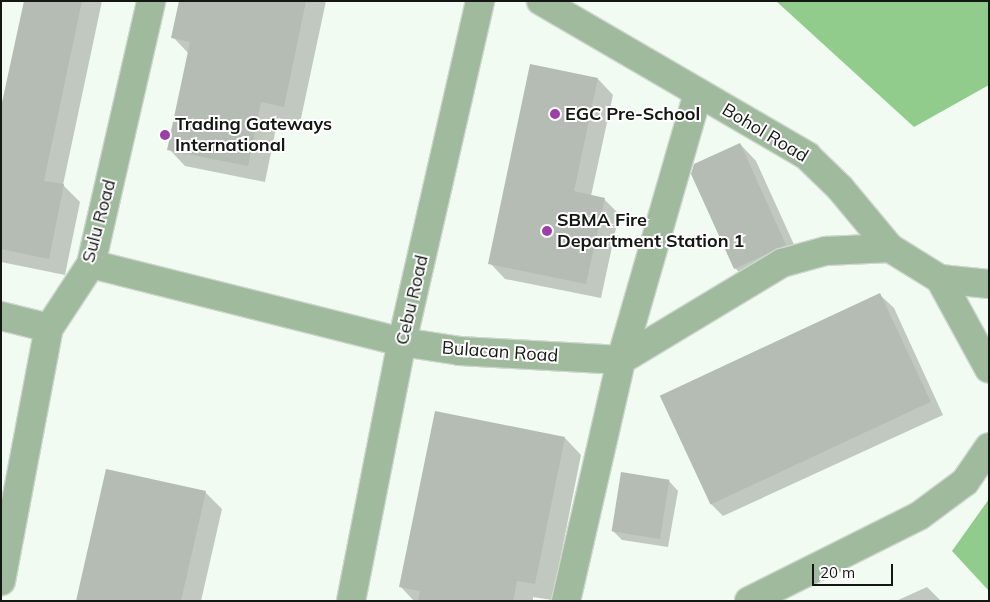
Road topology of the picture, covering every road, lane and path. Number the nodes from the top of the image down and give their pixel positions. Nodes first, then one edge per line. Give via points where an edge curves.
1 (151, 1) edge
2 (480, 1) edge
3 (541, 1) edge
4 (698, 93) junction
5 (890, 248) junction
6 (91, 264) junction
7 (940, 279) junction
8 (989, 284) edge
9 (1, 316) edge
10 (49, 328) junction
11 (402, 342) junction
12 (621, 360) junction
13 (989, 369) edge
14 (989, 446) edge
15 (1, 581) edge
16 (763, 598) edge
17 (351, 601) edge
18 (566, 601) edge

1 - 6 street, Sulu Road
2 - 11 street, Cebu Road
3 - 4 street, Bohol Road
4 - 5 street, Bohol Road via 807,156 840,188
4 - 12 street
5 - 7 street, Bohol Road
5 - 12 street via 826,251 782,264
6 - 10 street, Sulu Road
6 - 11 street, Bulacan Road
7 - 8 street, Bohol Road
7 - 13 street, Bohol Road
9 - 10 street
10 - 15 street, Sulu Road
11 - 12 street, Bulacan Road via 460,351
11 - 17 street, Cebu Road
12 - 18 street
14 - 16 street via 965,482 919,516

